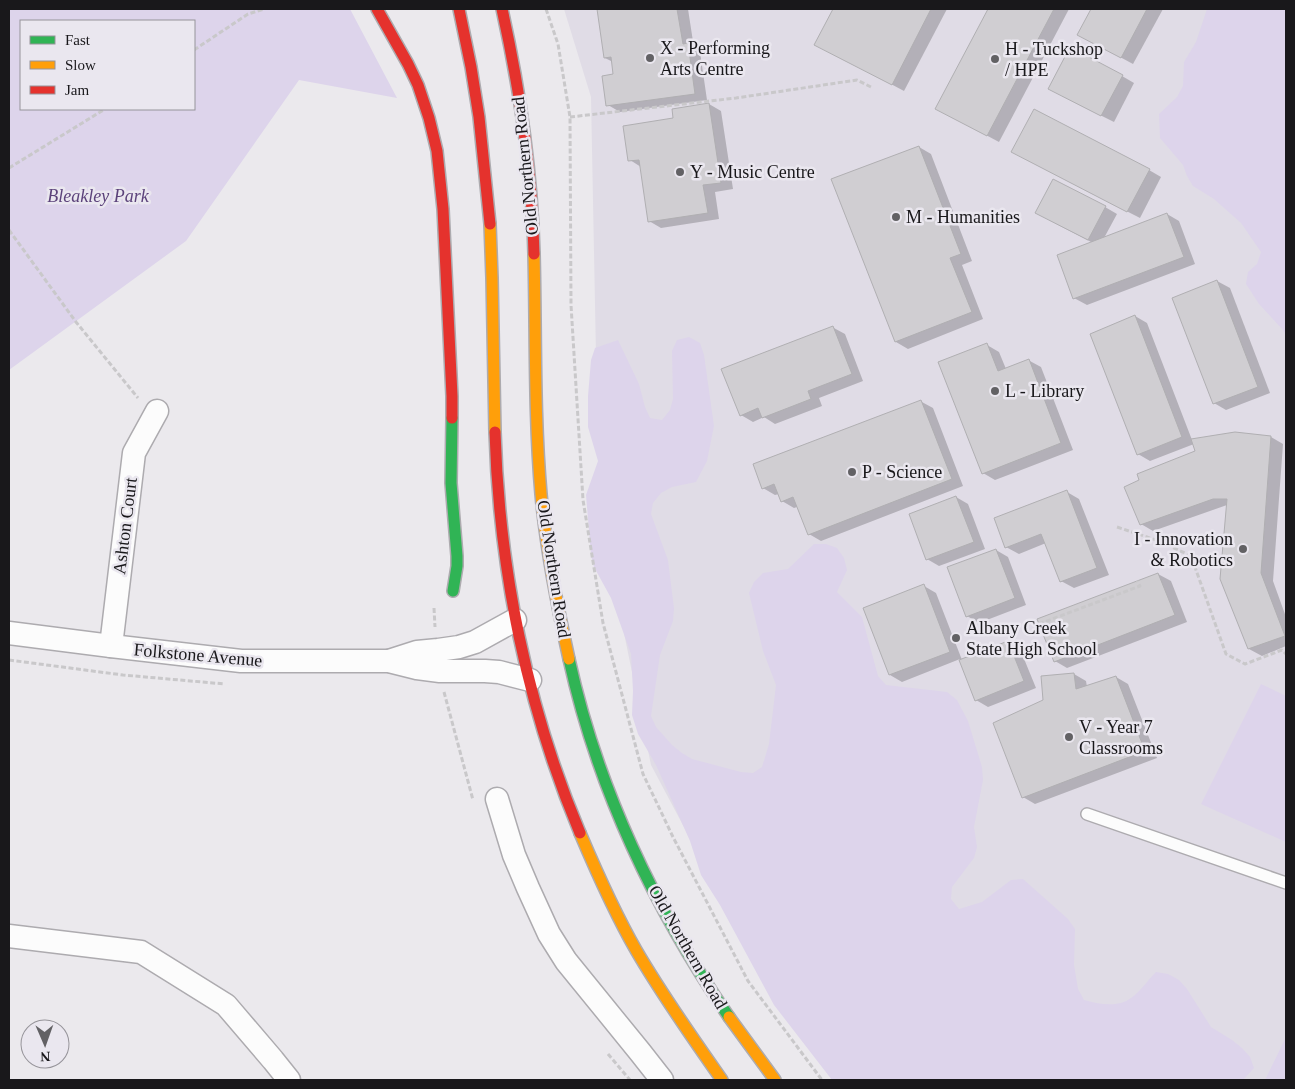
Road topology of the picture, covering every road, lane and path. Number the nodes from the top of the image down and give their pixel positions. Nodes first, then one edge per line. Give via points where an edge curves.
1 (264, 9) edge
2 (377, 9) edge
3 (459, 9) edge
4 (502, 9) edge
5 (546, 9) edge
6 (195, 49) edge
7 (871, 87) dead end
8 (103, 110) edge
9 (570, 117) junction
10 (9, 168) edge
11 (9, 230) edge
12 (157, 411) joint
13 (1117, 527) dead end
14 (1137, 581) dead end
15 (454, 591) dead end
16 (515, 620) junction
17 (1039, 624) dead end
18 (9, 633) edge
19 (111, 646) junction
20 (1286, 654) edge
21 (389, 661) junction
22 (530, 680) junction
23 (497, 799) dead end
24 (1087, 814) dead end
25 (1286, 884) edge
26 (9, 936) edge
27 (289, 1080) edge
28 (662, 1080) edge
29 (722, 1080) edge
30 (775, 1080) edge
31 (822, 1080) edge

1 - 6 path via 248,14
2 - 15 main road via 418,85 437,151 452,396 452,483 457,556
3 - 16 main road via 473,77 485,174 491,245 496,477
4 - 30 main road, Old Northern Road via 525,135 532,205 541,494 549,558 580,709 629,841 661,905 727,1015
5 - 9 path via 558,44
7 - 9 path via 857,80
8 - 10 path
9 - 31 path via 571,305 583,500 603,623 644,774 673,837 748,981
11 - 12 path via 76,322 138,398
12 - 19 street, Ashton Court via 134,453
13 - 20 path via 1191,556 1226,654 1245,664 1282,650
14 - 17 path via 1140,586
16 - 21 street, Folkstone Avenue via 475,642 417,652
16 - 22 main road
18 - 19 street, Folkstone Avenue
19 - 21 street, Folkstone Avenue via 241,661
21 - 22 street, Folkstone Avenue via 417,668 492,672
22 - 29 main road via 568,804 611,904 658,988
23 - 28 street via 514,855 550,934 566,961
24 - 25 lane
26 - 27 street via 141,952 226,1005

